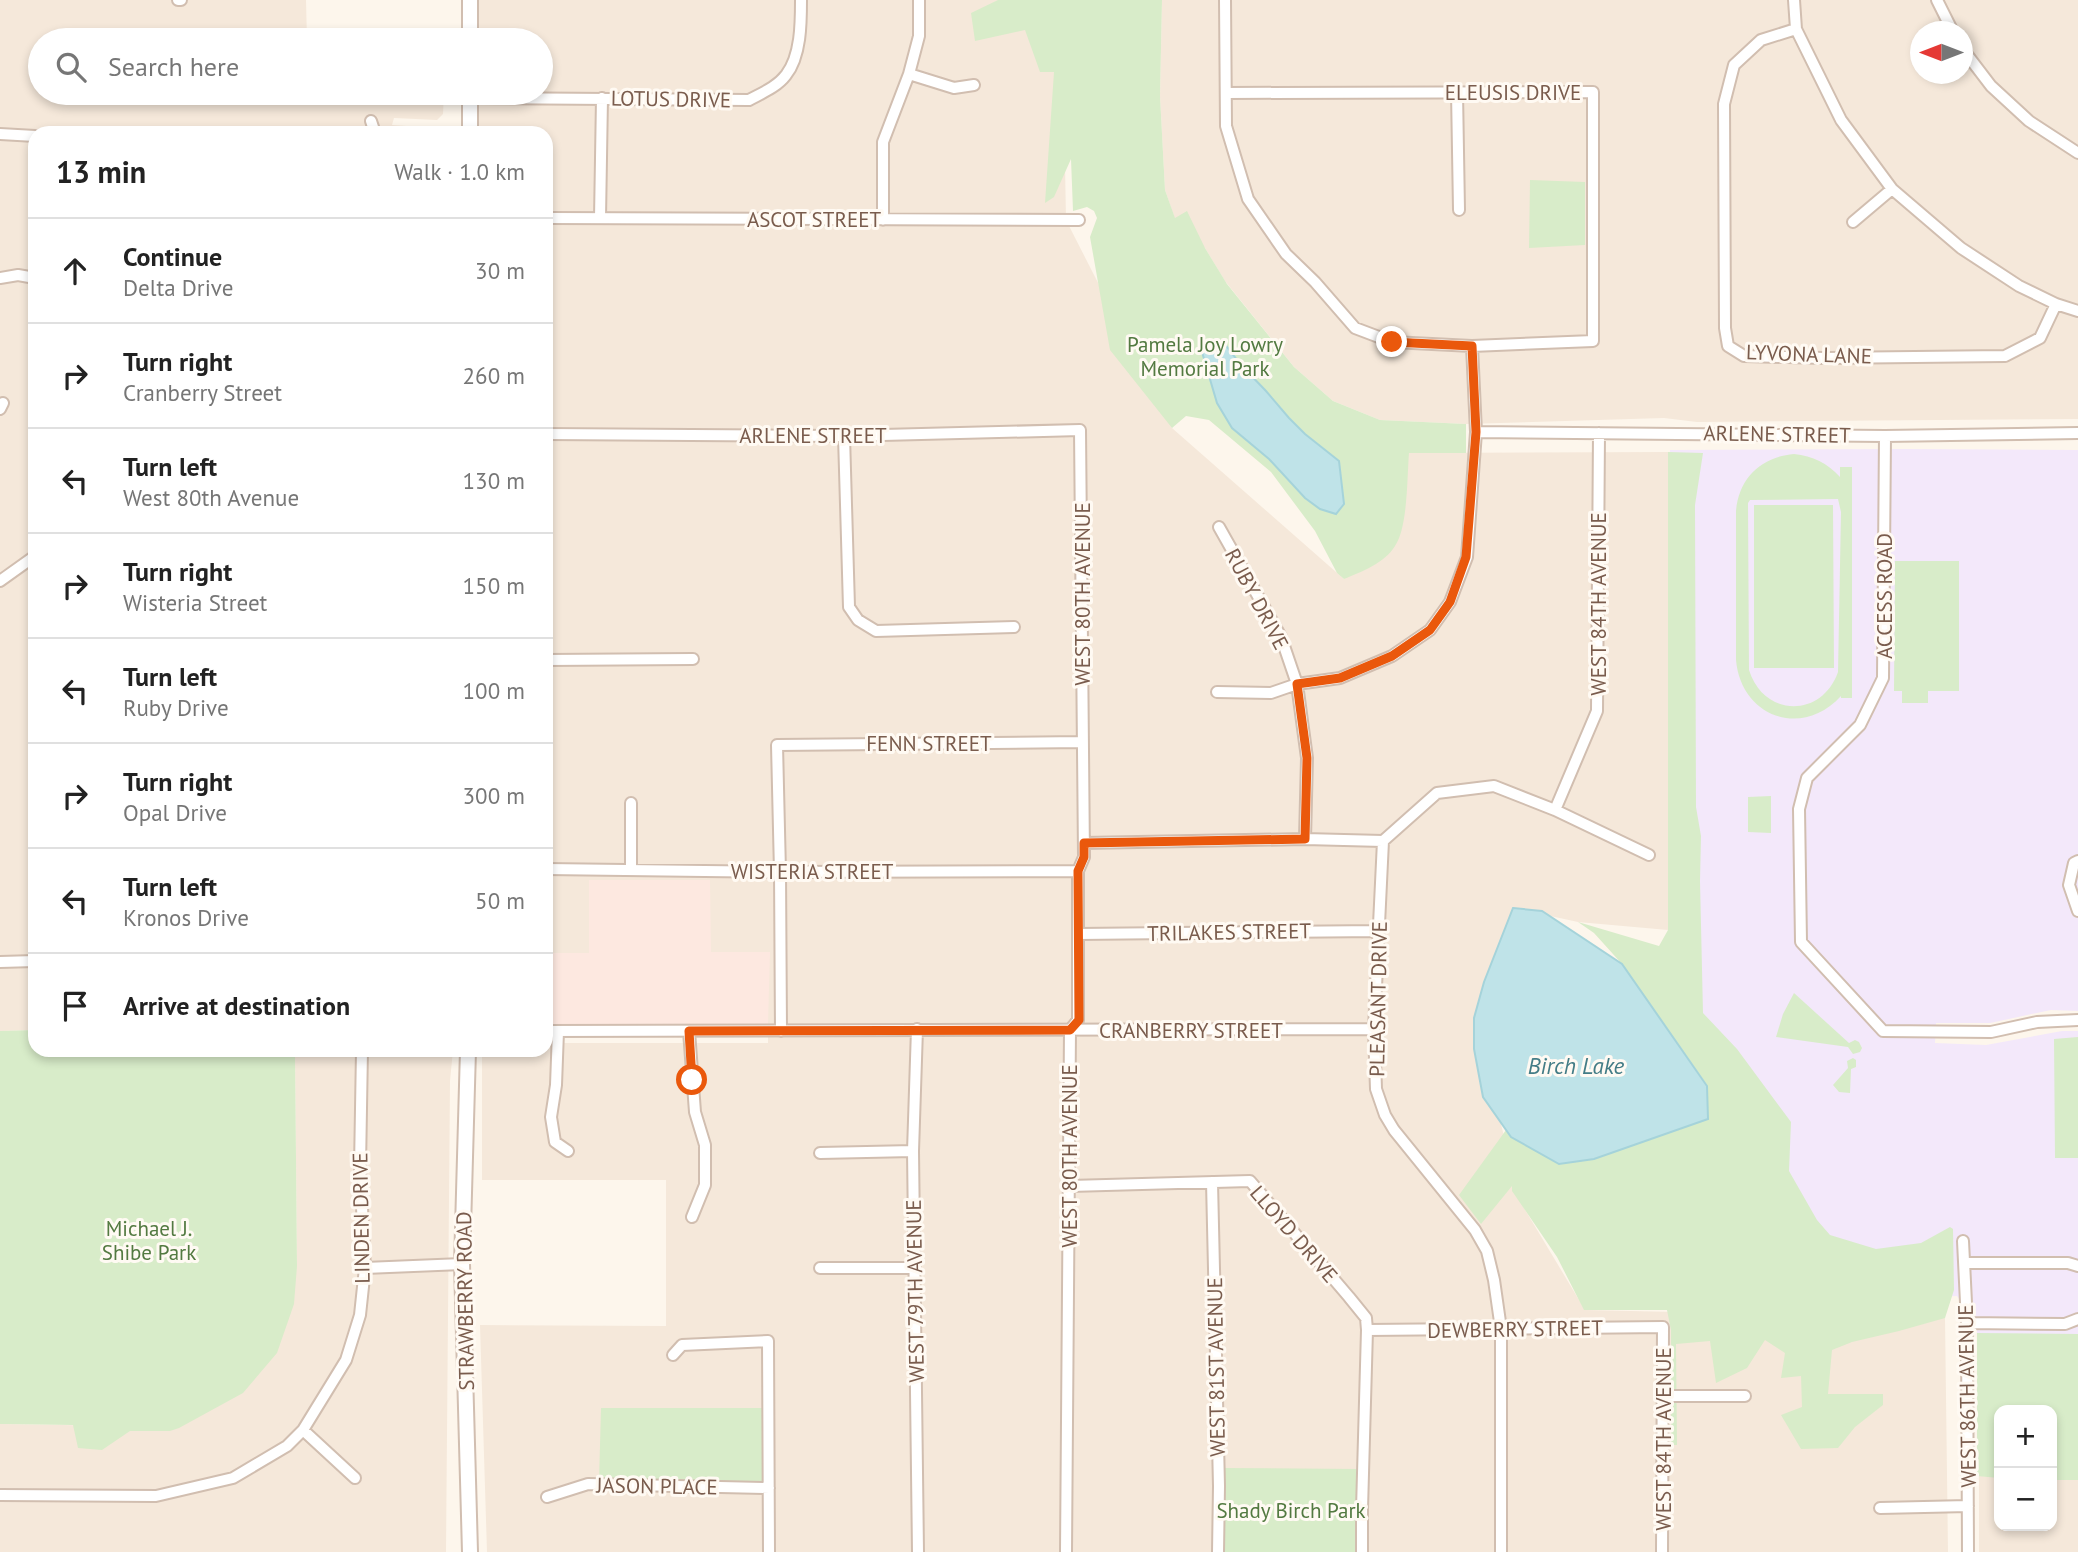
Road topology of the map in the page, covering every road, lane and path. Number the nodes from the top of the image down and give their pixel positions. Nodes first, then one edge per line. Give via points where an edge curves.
1 (470, 0) edge
2 (802, 0) edge
3 (919, 0) edge
4 (1225, 0) edge
5 (1794, 0) edge
6 (1937, 0) edge
7 (1948, 21) edge
8 (470, 28) edge
9 (1796, 29) junction
10 (1973, 62) edge
11 (909, 74) junction
12 (974, 85) dead end
13 (1457, 92) junction
14 (1226, 93) junction
15 (553, 97) edge
16 (602, 98) junction
17 (470, 105) edge
18 (371, 121) dead end
19 (373, 126) edge
20 (470, 126) edge
21 (0, 134) edge
22 (28, 136) edge
23 (2078, 153) edge
24 (1892, 190) junction
25 (1459, 210) dead end
26 (553, 218) edge
27 (600, 218) junction
28 (883, 220) junction
29 (1079, 220) dead end
30 (1853, 222) dead end
31 (28, 277) edge
32 (0, 278) edge
33 (2056, 304) junction
34 (2078, 311) edge
35 (1472, 346) junction
36 (1080, 430) joint
37 (1476, 432) junction
38 (1599, 433) junction
39 (2078, 433) edge
40 (553, 434) edge
41 (845, 436) junction
42 (1885, 436) junction
43 (1220, 527) dead end
44 (28, 560) edge
45 (2, 575) edge
46 (1014, 627) dead end
47 (693, 659) dead end
48 (553, 660) edge
49 (1297, 684) junction
50 (1217, 692) dead end
51 (1082, 742) junction
52 (631, 803) dead end
53 (1555, 810) junction
54 (1305, 839) junction
55 (1383, 841) junction
56 (1084, 843) junction
57 (1649, 855) dead end
58 (2078, 861) edge
59 (553, 869) edge
60 (631, 870) junction
61 (1078, 871) junction
62 (780, 872) junction
63 (2078, 911) edge
64 (1379, 931) junction
65 (1078, 934) junction
66 (28, 961) edge
67 (0, 962) edge
68 (2078, 1020) edge
69 (917, 1029) junction
70 (1374, 1029) junction
71 (1070, 1030) junction
72 (553, 1031) edge
73 (558, 1031) junction
74 (689, 1031) junction
75 (781, 1031) junction
76 (362, 1057) edge
77 (468, 1057) edge
78 (568, 1150) dead end
79 (913, 1151) junction
80 (820, 1153) dead end
81 (1212, 1182) junction
82 (1070, 1186) junction
83 (692, 1217) dead end
84 (1963, 1241) dead end
85 (1965, 1263) junction
86 (462, 1264) junction
87 (2078, 1266) edge
88 (365, 1268) junction
89 (820, 1268) dead end
90 (914, 1268) junction
91 (2078, 1319) edge
92 (1966, 1323) junction
93 (1664, 1327) joint
94 (1501, 1329) junction
95 (1367, 1330) junction
96 (673, 1354) dead end
97 (1663, 1395) junction
98 (1745, 1395) dead end
99 (303, 1430) junction
100 (355, 1478) dead end
101 (769, 1488) junction
102 (0, 1495) edge
103 (547, 1497) dead end
104 (1968, 1506) junction
105 (1880, 1508) dead end
106 (470, 1552) edge
107 (769, 1552) edge
108 (918, 1552) edge
109 (1066, 1552) edge
110 (1217, 1552) edge
111 (1363, 1552) edge
112 (1501, 1552) edge
113 (1662, 1552) edge
114 (1968, 1552) edge

1 - 8 street
2 - 16 street, LOTUS DRIVE via 799,40 786,75 749,100
3 - 11 street via 919,36
4 - 14 street
5 - 9 street
6 - 7 street
9 - 24 street via 1841,120
9 - 33 street, LYVONA LANE via 1761,40 1734,65 1724,104 1728,346 1744,356 2005,356 2040,338
10 - 23 street via 2029,121
11 - 12 street via 954,88
11 - 28 street via 883,142
13 - 14 street, ELEUSIS DRIVE
13 - 25 street
13 - 35 street, ELEUSIS DRIVE via 1593,92 1593,341
14 - 35 street via 1226,125 1248,199 1286,254 1355,328 1392,342
15 - 16 street, LOTUS DRIVE
16 - 27 street
17 - 20 street
18 - 19 street
21 - 22 street
24 - 30 street
24 - 33 street via 1961,248
26 - 27 street, ASCOT STREET
27 - 28 street, ASCOT STREET
28 - 29 street, ASCOT STREET
31 - 32 street
33 - 34 street
35 - 37 street
36 - 41 street, ARLENE STREET
36 - 51 street, WEST 80TH AVENUE
37 - 38 street, ARLENE STREET
37 - 49 street via 1466,557 1450,602 1430,630 1392,656 1340,678
38 - 42 street, ARLENE STREET
38 - 53 street, WEST 84TH AVENUE via 1597,711
39 - 42 street, ARLENE STREET
40 - 41 street, ARLENE STREET
41 - 46 street via 849,607 858,620 876,631
42 - 68 street, ACCESS ROAD via 1883,678 1860,725 1807,778 1799,809 1801,942 1883,1031 1990,1032 2037,1022
43 - 49 street, RUBY DRIVE via 1281,637
44 - 45 street
47 - 48 street
49 - 50 street via 1271,693
49 - 54 street, RUBY DRIVE via 1307,758
51 - 56 street, WEST 80TH AVENUE
51 - 62 street, FENN STREET via 776,745
52 - 60 street
53 - 55 street via 1494,786 1437,793
53 - 57 street
54 - 55 street
54 - 56 street
55 - 64 street, PLEASANT DRIVE
56 - 61 street, WEST 80TH AVENUE
58 - 63 street via 2069,885
59 - 60 street, WISTERIA STREET
60 - 62 street, WISTERIA STREET
61 - 62 street, WISTERIA STREET
61 - 65 street, WEST 80TH AVENUE
62 - 75 street
64 - 65 street, TRILAKES STREET
64 - 70 street, PLEASANT DRIVE
65 - 71 street, WEST 80TH AVENUE via 1079,1020
66 - 67 street
69 - 71 street, CRANBERRY STREET
69 - 75 street, CRANBERRY STREET
69 - 79 street, WEST 79TH AVENUE
70 - 71 street, CRANBERRY STREET
70 - 94 street, PLEASANT DRIVE via 1376,1089 1385,1115 1487,1251
71 - 82 street, WEST 80TH AVENUE
72 - 73 street, CRANBERRY STREET
73 - 74 street, CRANBERRY STREET
73 - 78 street via 551,1116 555,1142
74 - 75 street, CRANBERRY STREET
74 - 83 street via 695,1112 705,1145 705,1185
76 - 88 street, LINDEN DRIVE via 360,1167
77 - 86 street, STRAWBERRY ROAD
79 - 80 street
79 - 90 street, WEST 79TH AVENUE
81 - 82 street, LLOYD DRIVE
81 - 95 street, LLOYD DRIVE via 1250,1181 1366,1318
81 - 110 street, WEST 81ST AVENUE
82 - 109 street, WEST 80TH AVENUE
84 - 85 street, WEST 86TH AVENUE
85 - 87 street
85 - 92 street, WEST 86TH AVENUE
86 - 88 street
86 - 106 street, STRAWBERRY ROAD
88 - 99 street, LINDEN DRIVE via 360,1315 346,1360
89 - 90 street
90 - 108 street, WEST 79TH AVENUE
91 - 92 street via 2065,1324
92 - 104 street, WEST 86TH AVENUE
93 - 94 street, DEWBERRY STREET
93 - 97 street, WEST 84TH AVENUE
94 - 95 street, DEWBERRY STREET
94 - 112 street, PLEASANT DRIVE
95 - 111 street
96 - 101 street via 682,1345 768,1341
97 - 98 street
97 - 113 street, WEST 84TH AVENUE
99 - 100 street
99 - 102 street, LINDEN DRIVE via 287,1446 233,1478 156,1496
101 - 103 street, JASON PLACE via 588,1485
101 - 107 street
104 - 105 street
104 - 114 street, WEST 86TH AVENUE

